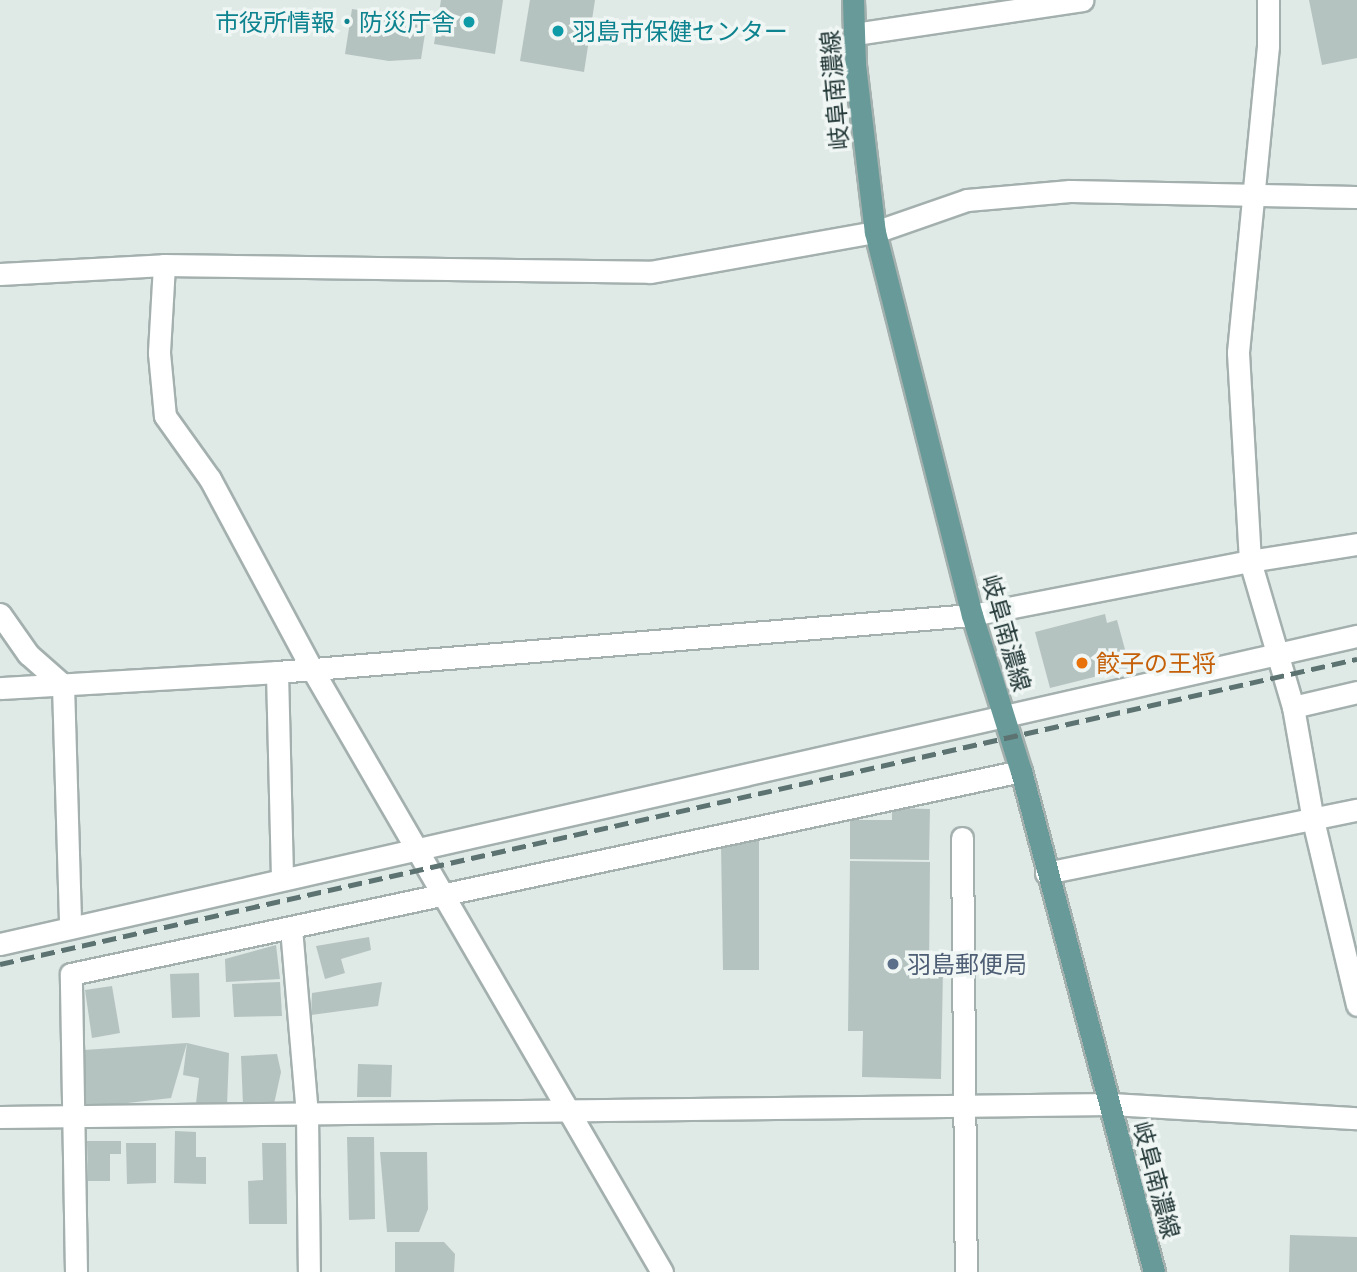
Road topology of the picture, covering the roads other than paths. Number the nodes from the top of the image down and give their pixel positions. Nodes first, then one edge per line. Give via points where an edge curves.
1 (853, 0) edge
2 (1082, 0) edge
3 (1268, 0) edge
4 (1040, 3) edge
5 (855, 34) junction
6 (1254, 192) junction
7 (1357, 197) edge
8 (876, 232) junction
9 (164, 265) junction
10 (0, 274) edge
11 (1357, 544) edge
12 (1250, 561) junction
13 (0, 614) edge
14 (972, 615) junction
15 (1357, 636) edge
16 (1279, 654) junction
17 (312, 669) junction
18 (277, 672) junction
19 (63, 685) junction
20 (0, 688) edge
21 (1357, 692) edge
22 (1293, 707) junction
23 (1005, 717) junction
24 (1021, 771) junction
25 (1357, 810) edge
26 (1313, 820) junction
27 (962, 838) dead end
28 (418, 847) junction
29 (1046, 873) junction
30 (282, 877) junction
31 (445, 895) junction
32 (70, 927) junction
33 (291, 928) junction
34 (0, 944) edge
35 (1357, 1005) edge
36 (1111, 1104) junction
37 (965, 1107) junction
38 (566, 1108) junction
39 (307, 1114) junction
40 (0, 1117) edge
41 (72, 1118) junction
42 (1357, 1118) edge
43 (76, 1272) edge
44 (309, 1272) edge
45 (662, 1272) edge
46 (966, 1272) edge
47 (1154, 1272) edge

1 - 5 main road, 岐阜南濃線
2 - 4 street
3 - 6 street
4 - 5 street
5 - 8 main road, 岐阜南濃線
6 - 7 street
6 - 8 street via 1070,191 967,200
6 - 12 street via 1238,352
8 - 9 street via 650,272
8 - 14 main road, 岐阜南濃線
9 - 10 street
9 - 17 street via 159,353 165,416 210,479
11 - 12 street
12 - 14 street
12 - 16 street
13 - 19 street via 28,654
14 - 17 street
14 - 23 main road, 岐阜南濃線
15 - 16 street
16 - 22 street
16 - 23 street
17 - 18 street
17 - 28 street
18 - 19 street
18 - 30 street
19 - 20 street
19 - 32 street
21 - 22 street
22 - 26 street
23 - 24 main road, 岐阜南濃線
23 - 28 street
24 - 29 main road, 岐阜南濃線
24 - 31 street
25 - 26 street
26 - 29 street
26 - 35 street
27 - 37 street
28 - 30 street
28 - 31 street
29 - 36 main road, 岐阜南濃線
30 - 32 street
31 - 33 street
31 - 38 street
32 - 34 street
33 - 39 street
33 - 41 street via 71,974
36 - 37 street
36 - 42 street
36 - 47 main road, 岐阜南濃線
37 - 38 street
37 - 46 street
38 - 39 street
38 - 45 street
39 - 41 street
39 - 44 street
40 - 41 street
41 - 43 street

